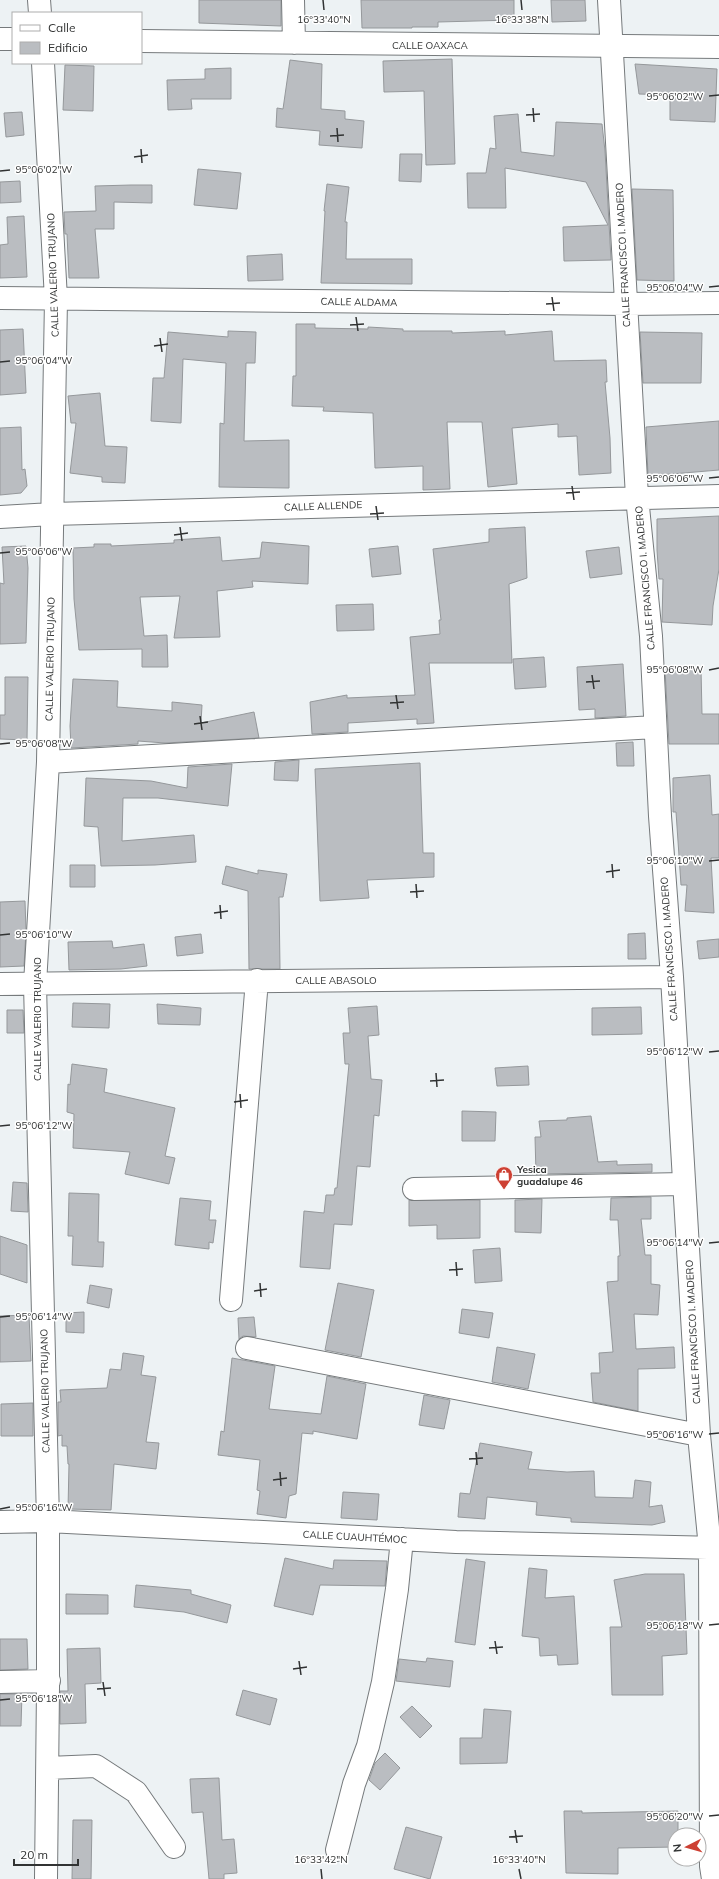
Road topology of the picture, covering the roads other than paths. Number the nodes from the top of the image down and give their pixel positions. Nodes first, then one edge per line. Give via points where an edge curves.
1 (39, 0) edge
2 (293, 0) edge
3 (609, 0) edge
4 (40, 12) edge
5 (0, 39) edge
6 (12, 39) edge
7 (142, 41) edge
8 (294, 43) junction
9 (612, 46) junction
10 (719, 48) edge
11 (43, 64) edge
12 (0, 298) edge
13 (56, 298) junction
14 (719, 302) edge
15 (626, 304) junction
16 (719, 496) edge
17 (637, 497) junction
18 (52, 514) junction
19 (0, 517) edge
20 (655, 727) junction
21 (48, 762) junction
22 (672, 977) junction
23 (257, 980) junction
24 (0, 984) edge
25 (35, 984) junction
26 (684, 1184) junction
27 (414, 1189) dead end
28 (231, 1300) dead end
29 (247, 1348) dead end
30 (699, 1435) junction
31 (48, 1521) junction
32 (0, 1522) edge
33 (402, 1539) junction
34 (714, 1548) edge
35 (48, 1681) junction
36 (0, 1682) edge
37 (48, 1768) junction
38 (174, 1847) dead end
39 (337, 1850) dead end
40 (714, 1871) edge
41 (46, 1879) edge

1 - 4 street
2 - 8 street
3 - 9 street, CALLE FRANCISCO I. MADERO
5 - 6 street
7 - 8 street, CALLE OAXACA
8 - 9 street, CALLE OAXACA
9 - 10 street, CALLE OAXACA
9 - 15 street, CALLE FRANCISCO I. MADERO
11 - 13 street, CALLE VALERIO TRUJANO
12 - 13 street, CALLE ALDAMA
13 - 15 street, CALLE ALDAMA
13 - 18 street, CALLE VALERIO TRUJANO
14 - 15 street, CALLE ALDAMA
15 - 17 street, CALLE FRANCISCO I. MADERO
16 - 17 street, CALLE ALLENDE
17 - 18 street, CALLE ALLENDE
17 - 20 street, CALLE FRANCISCO I. MADERO via 651,636
18 - 19 street, CALLE ALLENDE
18 - 21 street, CALLE VALERIO TRUJANO
20 - 21 street
20 - 22 street, CALLE FRANCISCO I. MADERO
21 - 25 street, CALLE VALERIO TRUJANO
22 - 23 street, CALLE ABASOLO
22 - 26 street, CALLE FRANCISCO I. MADERO
23 - 25 street, CALLE ABASOLO
23 - 28 street
24 - 25 street, CALLE ABASOLO
25 - 31 street, CALLE VALERIO TRUJANO
26 - 27 street
26 - 30 street, CALLE FRANCISCO I. MADERO
29 - 30 street
30 - 34 street, CALLE FRANCISCO I. MADERO
31 - 32 street, CALLE CUAUHTÉMOC
31 - 33 street, CALLE CUAUHTÉMOC
31 - 35 street, CALLE VALERIO TRUJANO
33 - 34 street, CALLE CUAUHTÉMOC
33 - 39 street via 383,1682 368,1746 354,1784
34 - 40 street, CALLE FRANCISCO I. MADERO
35 - 36 street
35 - 37 street, CALLE VALERIO TRUJANO
37 - 38 street via 96,1766 136,1792
37 - 41 street, CALLE VALERIO TRUJANO

